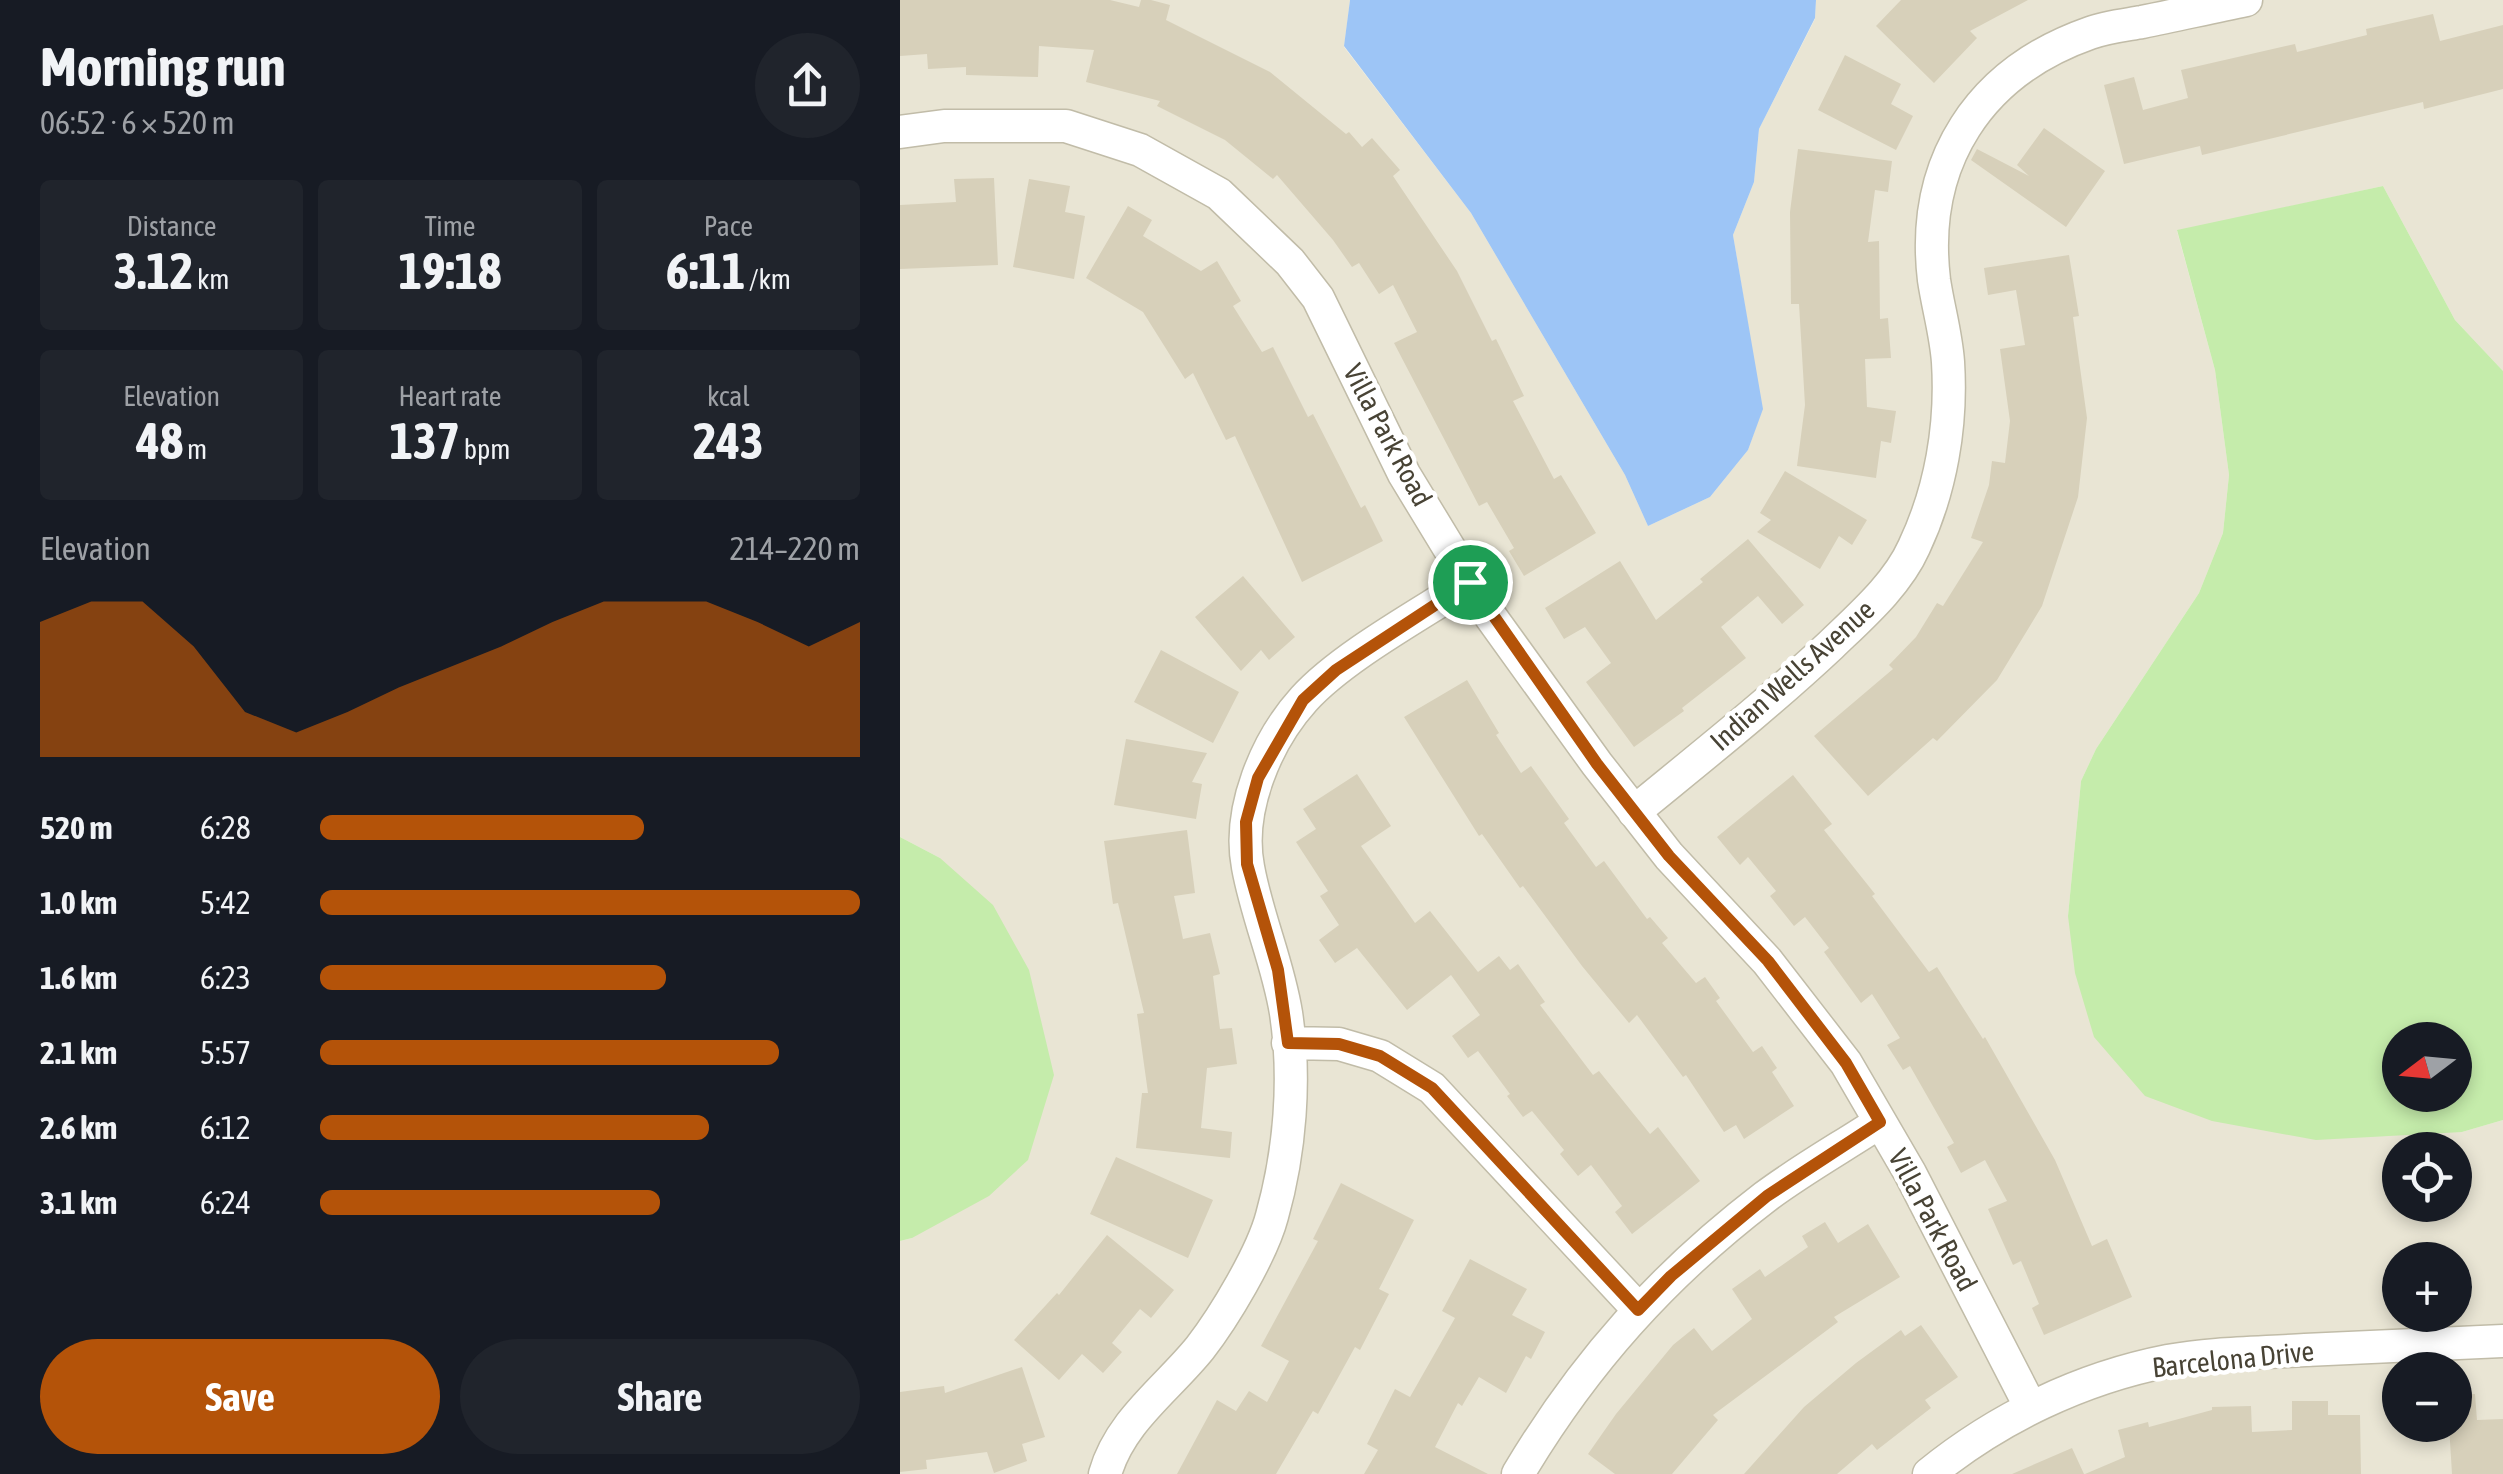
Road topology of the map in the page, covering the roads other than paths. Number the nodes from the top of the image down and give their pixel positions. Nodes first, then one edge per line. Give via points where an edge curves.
1 (2246, 0) edge
2 (900, 132) edge
3 (1470, 582) junction
4 (1634, 812) junction
5 (1288, 1043) junction
6 (1880, 1122) junction
7 (1638, 1310) junction
8 (2503, 1341) edge
9 (2031, 1408) junction
10 (1105, 1474) edge
11 (1518, 1474) edge
12 (1930, 1474) edge

1 - 4 street, Indian Wells Avenue via 2090,33 2026,65 1985,97 1959,134 1931,226 1948,359 1948,417 1940,473 1914,549 1873,605
2 - 3 street, Villa Park Road via 1066,126 1140,150 1219,194 1318,298 1404,474
3 - 4 street, Villa Park Road
3 - 5 street via 1336,670 1303,700 1258,778 1246,822 1247,864 1278,970
4 - 6 street, Villa Park Road via 1768,961 1846,1063
5 - 7 street via 1339,1044 1380,1056 1432,1088
5 - 10 street via 1284,1163 1272,1220 1200,1348 1136,1416
6 - 7 street via 1767,1196
6 - 9 street, Villa Park Road
7 - 11 street via 1550,1420
8 - 9 street, Barcelona Drive via 2169,1361
9 - 12 street, Barcelona Drive

